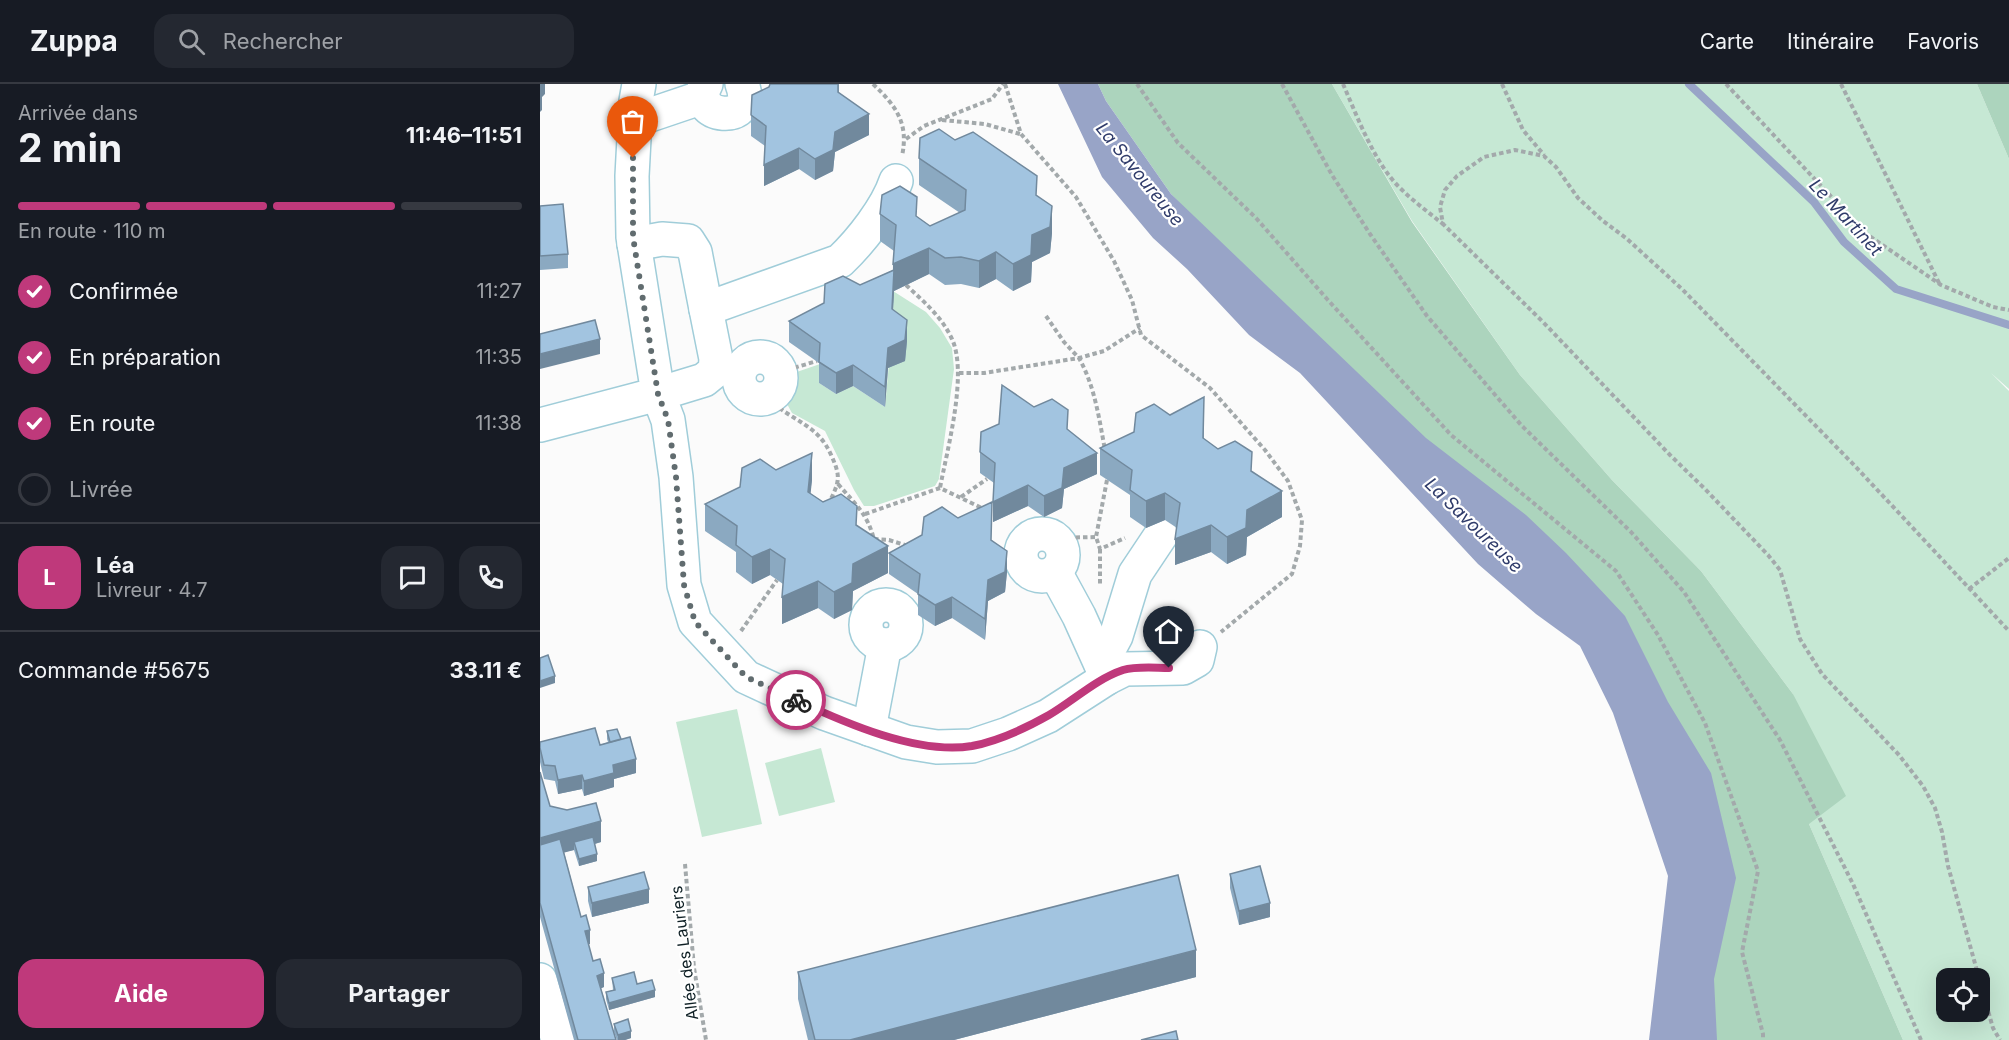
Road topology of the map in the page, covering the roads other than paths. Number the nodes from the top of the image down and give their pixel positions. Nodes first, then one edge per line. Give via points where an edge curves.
1 (639, 84) edge
2 (742, 84) edge
3 (705, 90) edge
4 (635, 120) junction
5 (896, 180) road end
6 (634, 244) junction
7 (706, 309) junction
8 (727, 375) junction
9 (774, 385) road end
10 (658, 394) junction
11 (540, 425) edge
12 (1161, 535) dead end
13 (1053, 538) road end
14 (885, 645) dead end
15 (1200, 647) road end
16 (1104, 671) junction
17 (869, 729) junction
18 (540, 980) edge
19 (558, 1040) edge

1 - 4 street
2 - 3 street via 746,93 743,103 738,110 724,115 706,104
3 - 4 street
4 - 6 street
5 - 7 street via 892,194 855,247 840,261
6 - 7 street via 662,239 688,241 695,252
6 - 10 street
7 - 8 street via 716,359
8 - 9 street via 754,399
8 - 10 street
10 - 11 street
10 - 17 street via 668,420 684,585 695,622 746,677
12 - 16 street via 1135,574
13 - 16 street via 1059,542 1064,556 1055,572
14 - 17 street
15 - 16 street via 1197,660 1183,668
16 - 17 street via 1048,716 972,746 937,747 906,742
18 - 19 street

